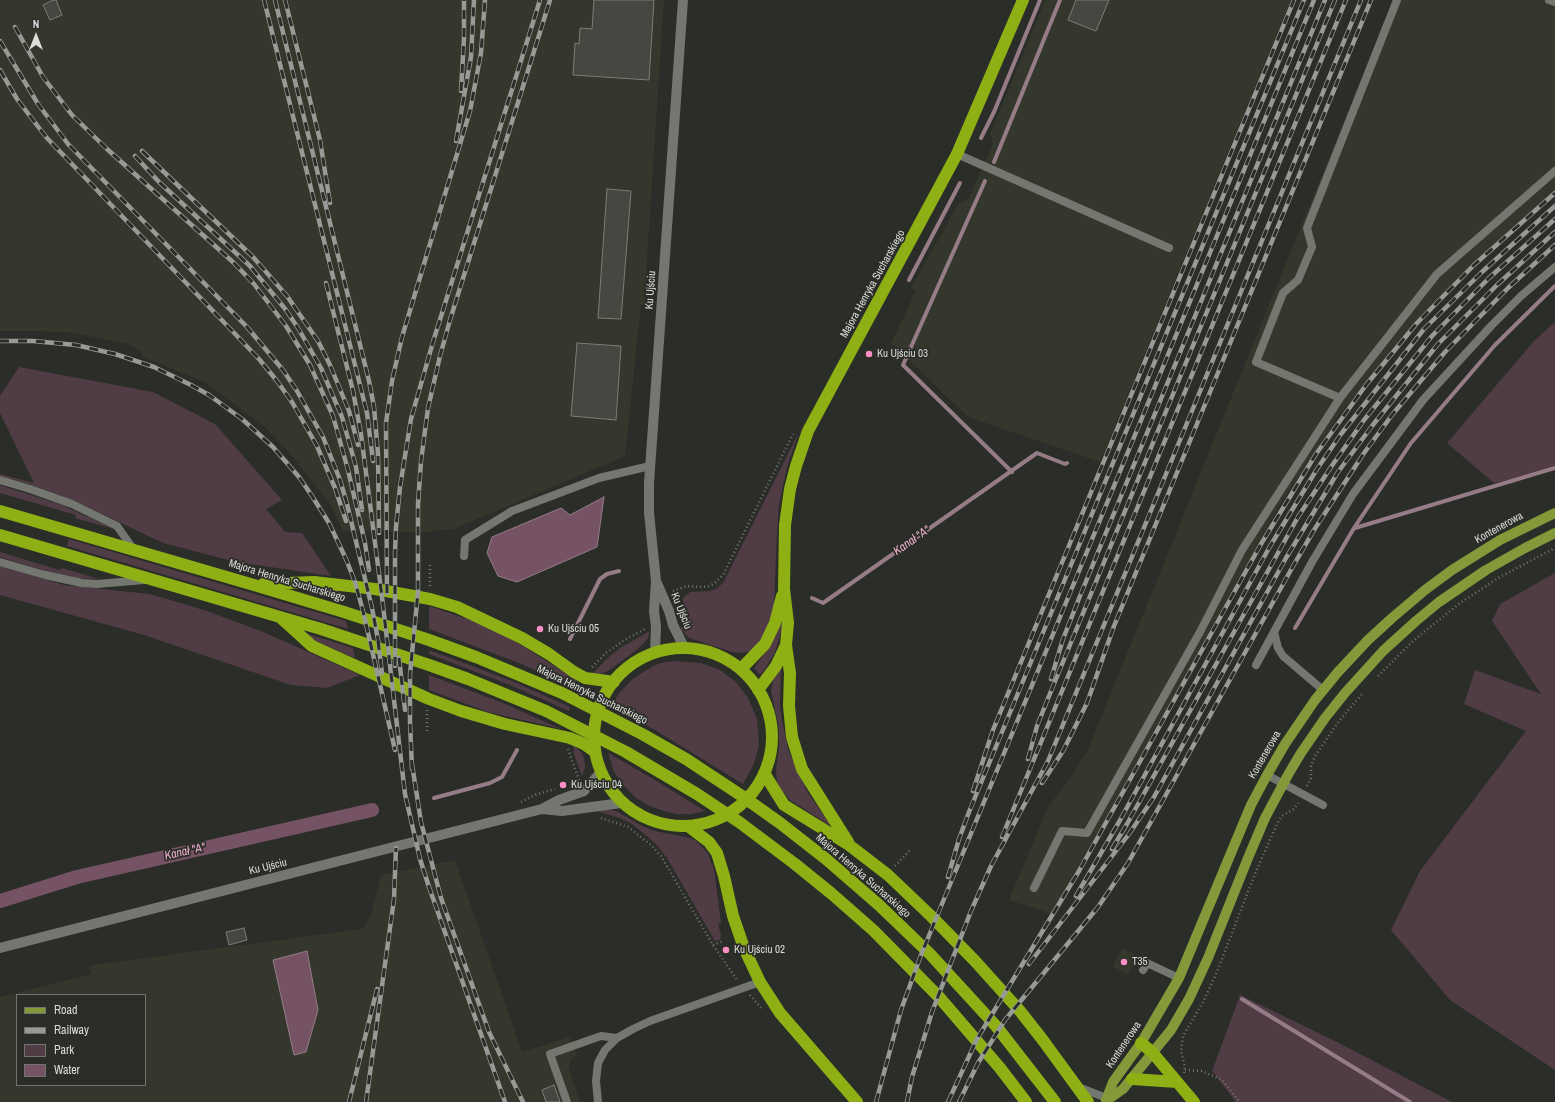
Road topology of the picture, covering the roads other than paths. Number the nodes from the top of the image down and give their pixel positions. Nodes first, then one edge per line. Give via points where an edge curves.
1 (683, 0) edge
2 (1023, 0) edge
3 (1397, 0) edge
4 (1549, 0) edge
5 (1555, 2) edge
6 (957, 154) junction
7 (1555, 171) edge
8 (1169, 248) dead end
9 (1555, 267) edge
10 (1340, 398) junction
11 (650, 466) junction
12 (0, 480) edge
13 (0, 511) edge
14 (1555, 513) edge
15 (1555, 533) edge
16 (0, 535) edge
17 (134, 550) junction
18 (464, 556) dead end
19 (0, 562) edge
20 (151, 579) junction
21 (656, 581) junction
22 (254, 585) junction
23 (784, 589) junction
24 (278, 616) junction
25 (1274, 632) junction
26 (786, 644) junction
27 (685, 649) junction
28 (655, 652) junction
29 (1256, 665) dead end
30 (741, 669) junction
31 (614, 682) junction
32 (758, 690) junction
33 (1323, 690) junction
34 (595, 752) junction
35 (600, 773) junction
36 (764, 773) junction
37 (1267, 775) junction
38 (1283, 784) junction
39 (621, 802) junction
40 (1323, 805) dead end
41 (542, 810) junction
42 (688, 826) junction
43 (849, 845) junction
44 (1034, 888) dead end
45 (0, 948) edge
46 (1143, 970) dead end
47 (1179, 978) junction
48 (760, 982) junction
49 (617, 1038) junction
50 (1141, 1043) junction
51 (1152, 1052) junction
52 (1132, 1079) junction
53 (1177, 1082) junction
54 (1078, 1087) junction
55 (1106, 1101) edge
56 (567, 1102) edge
57 (598, 1102) edge
58 (857, 1102) edge
59 (1026, 1102) edge
60 (1055, 1102) edge
61 (1088, 1102) edge
62 (1194, 1102) edge

1 - 11 street, Ku Ujściu
2 - 6 highway, Majora Henryka Sucharskiego
3 - 10 lane via 1307,228 1312,247 1298,280 1283,293 1256,362
4 - 5 lane
6 - 8 lane
6 - 23 highway, Majora Henryka Sucharskiego via 808,431 790,489
7 - 10 lane via 1437,274
9 - 25 lane via 1492,325 1423,400 1353,494
10 - 44 lane via 1242,550 1200,632 1087,833 1062,831
11 - 18 lane via 599,478 512,511 465,540
11 - 21 street, Ku Ujściu via 649,513
12 - 17 lane via 72,504 117,526
13 - 17 highway, Majora Henryka Sucharskiego
14 - 33 main road, Kontenerowa via 1495,543 1425,590 1368,640
15 - 38 main road via 1462,585 1399,636 1369,666 1325,718
16 - 20 highway
17 - 22 highway, Majora Henryka Sucharskiego
19 - 20 lane via 45,576 82,583
20 - 24 highway
21 - 27 street, Ku Ujściu via 672,625
21 - 28 street, Ku Ujściu
22 - 31 highway via 314,582 430,594 522,638 585,678
22 - 60 highway, Majora Henryka Sucharskiego via 429,640 562,693 686,760 742,796 826,859 930,954 996,1026
23 - 26 highway, Majora Henryka Sucharskiego via 788,623
23 - 30 highway, Majora Henryka Sucharskiego via 775,623 765,644
24 - 34 highway via 312,646 428,704 570,738
24 - 59 highway via 429,665 506,694 590,733 660,771 739,822 795,864 873,930 965,1026
25 - 29 lane
25 - 33 lane via 1283,656
26 - 32 highway, Majora Henryka Sucharskiego via 776,666
26 - 43 highway via 790,673 789,706 792,737 802,769
27 - 28 highway
27 - 30 highway via 712,653
28 - 31 highway via 629,667
30 - 32 highway
31 - 34 highway via 600,706 596,720
32 - 36 highway via 769,721 771,740
33 - 37 main road, Kontenerowa via 1294,730
34 - 35 highway
35 - 39 highway
35 - 41 street, Ku Ujściu via 584,791 559,800
36 - 42 highway via 735,810 712,821
36 - 43 highway via 784,805
37 - 38 lane
37 - 47 main road, Kontenerowa via 1251,805
38 - 40 lane
38 - 51 main road via 1265,818 1189,999 1171,1030
39 - 41 street, Ku Ujściu via 562,811
39 - 42 highway via 649,819 675,826
41 - 45 street, Ku Ujściu
42 - 48 highway via 709,842 717,853 733,916
43 - 54 highway via 892,871 1020,1011
46 - 47 lane via 1147,963
47 - 50 main road, Kontenerowa
48 - 49 lane via 650,1021
48 - 58 highway via 780,1013
49 - 56 lane via 601,1036 550,1054
49 - 57 lane via 605,1050 598,1063
50 - 51 highway
50 - 55 main road, Kontenerowa via 1113,1082
51 - 52 main road
51 - 53 highway
52 - 53 highway
52 - 55 main road
53 - 62 highway
54 - 55 lane via 1104,1097
54 - 61 highway

